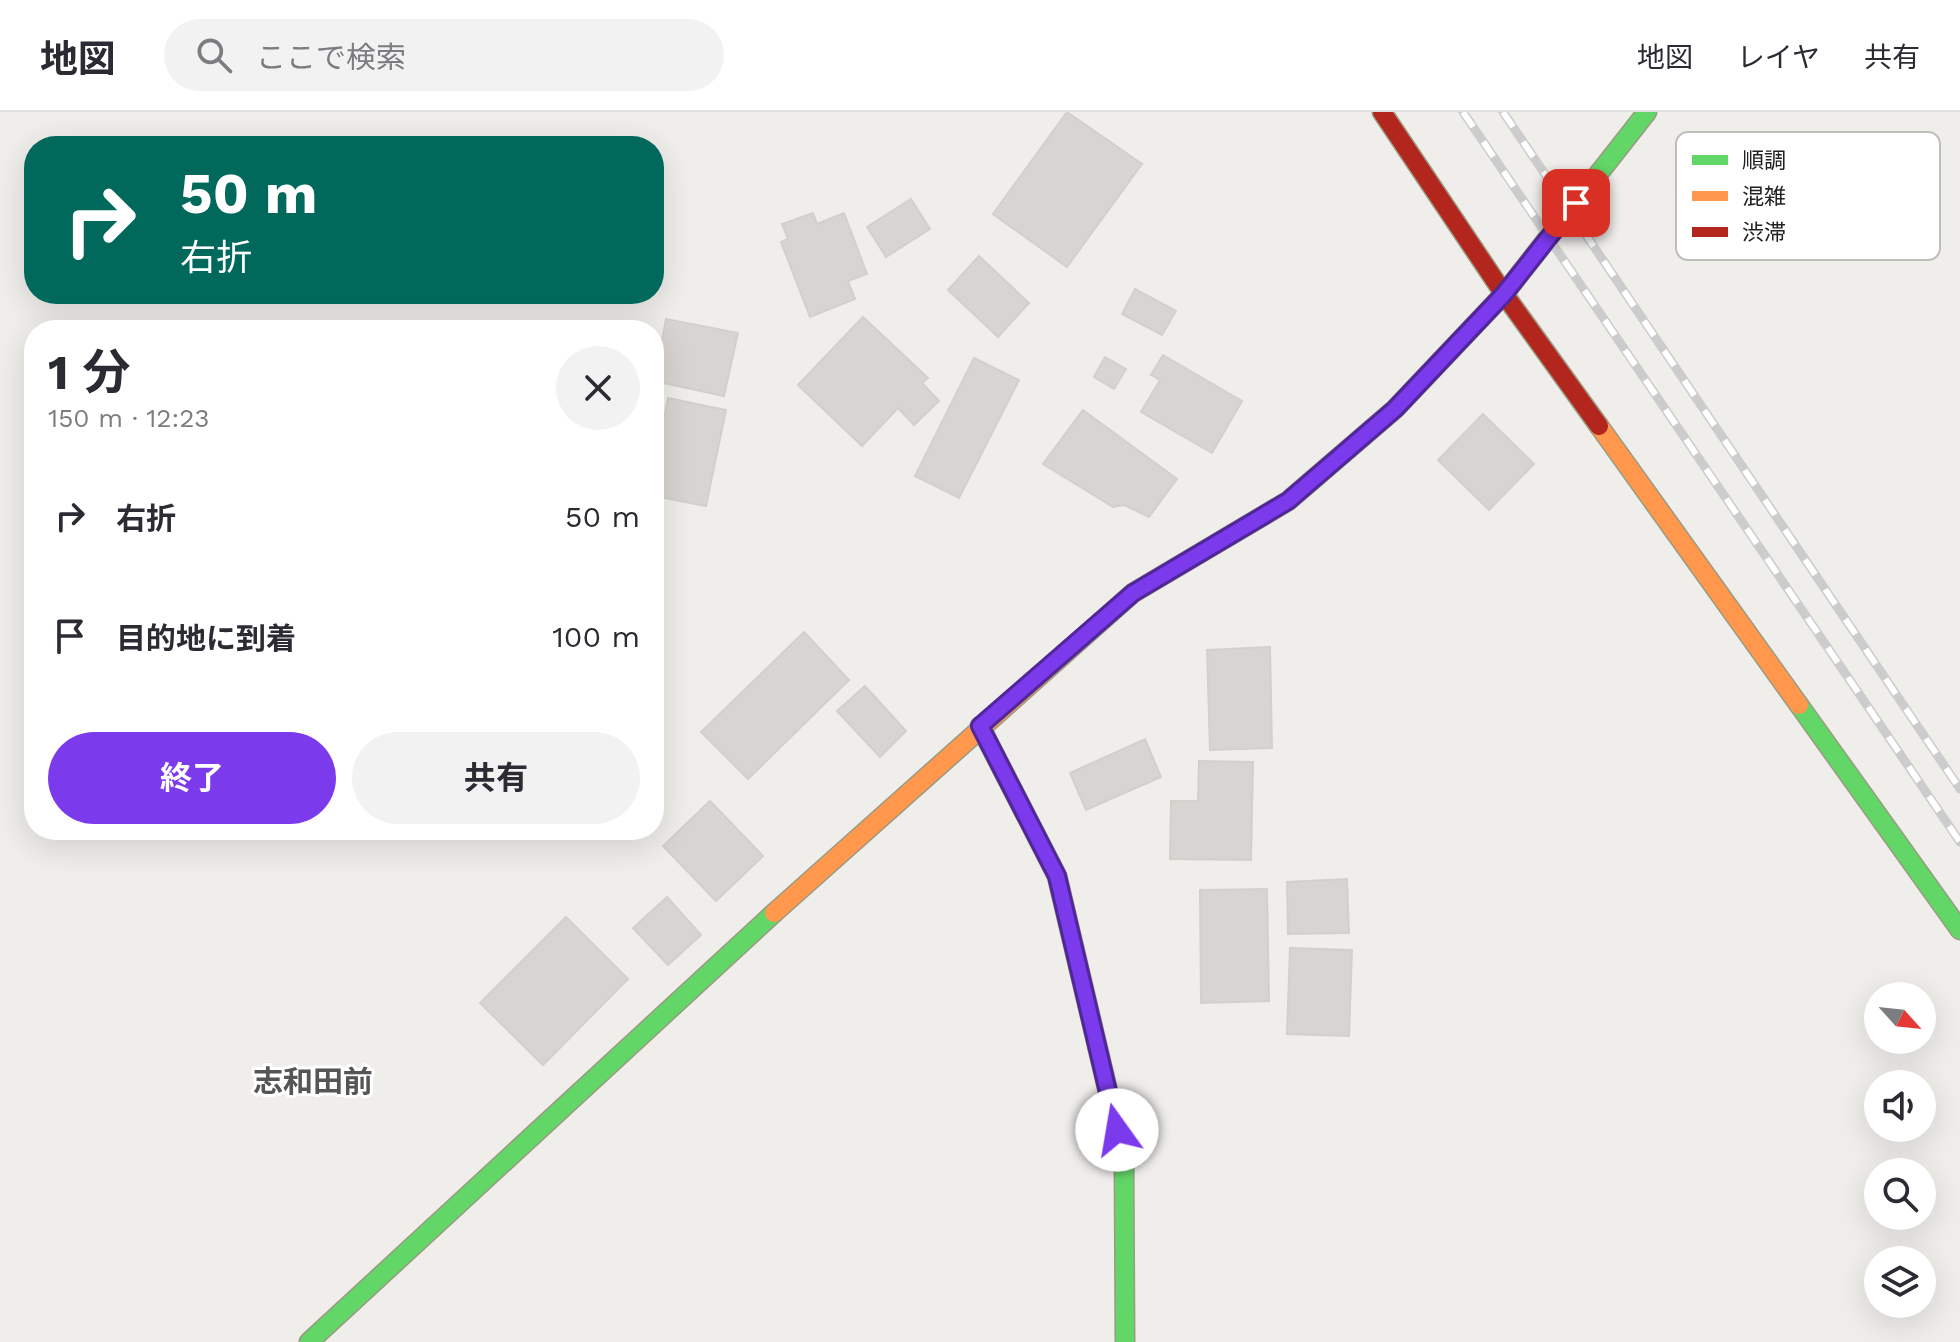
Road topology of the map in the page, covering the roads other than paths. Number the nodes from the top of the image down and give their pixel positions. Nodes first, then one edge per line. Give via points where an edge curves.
1 (1382, 112) edge
2 (1647, 112) edge
3 (1504, 294) junction
4 (980, 726) junction
5 (1960, 930) edge
6 (309, 1342) edge
7 (1125, 1342) edge

1 - 3 street
2 - 3 street
3 - 4 street via 1395,409 1288,501 1133,593
3 - 5 street
4 - 6 street
4 - 7 street via 1057,876 1124,1159

